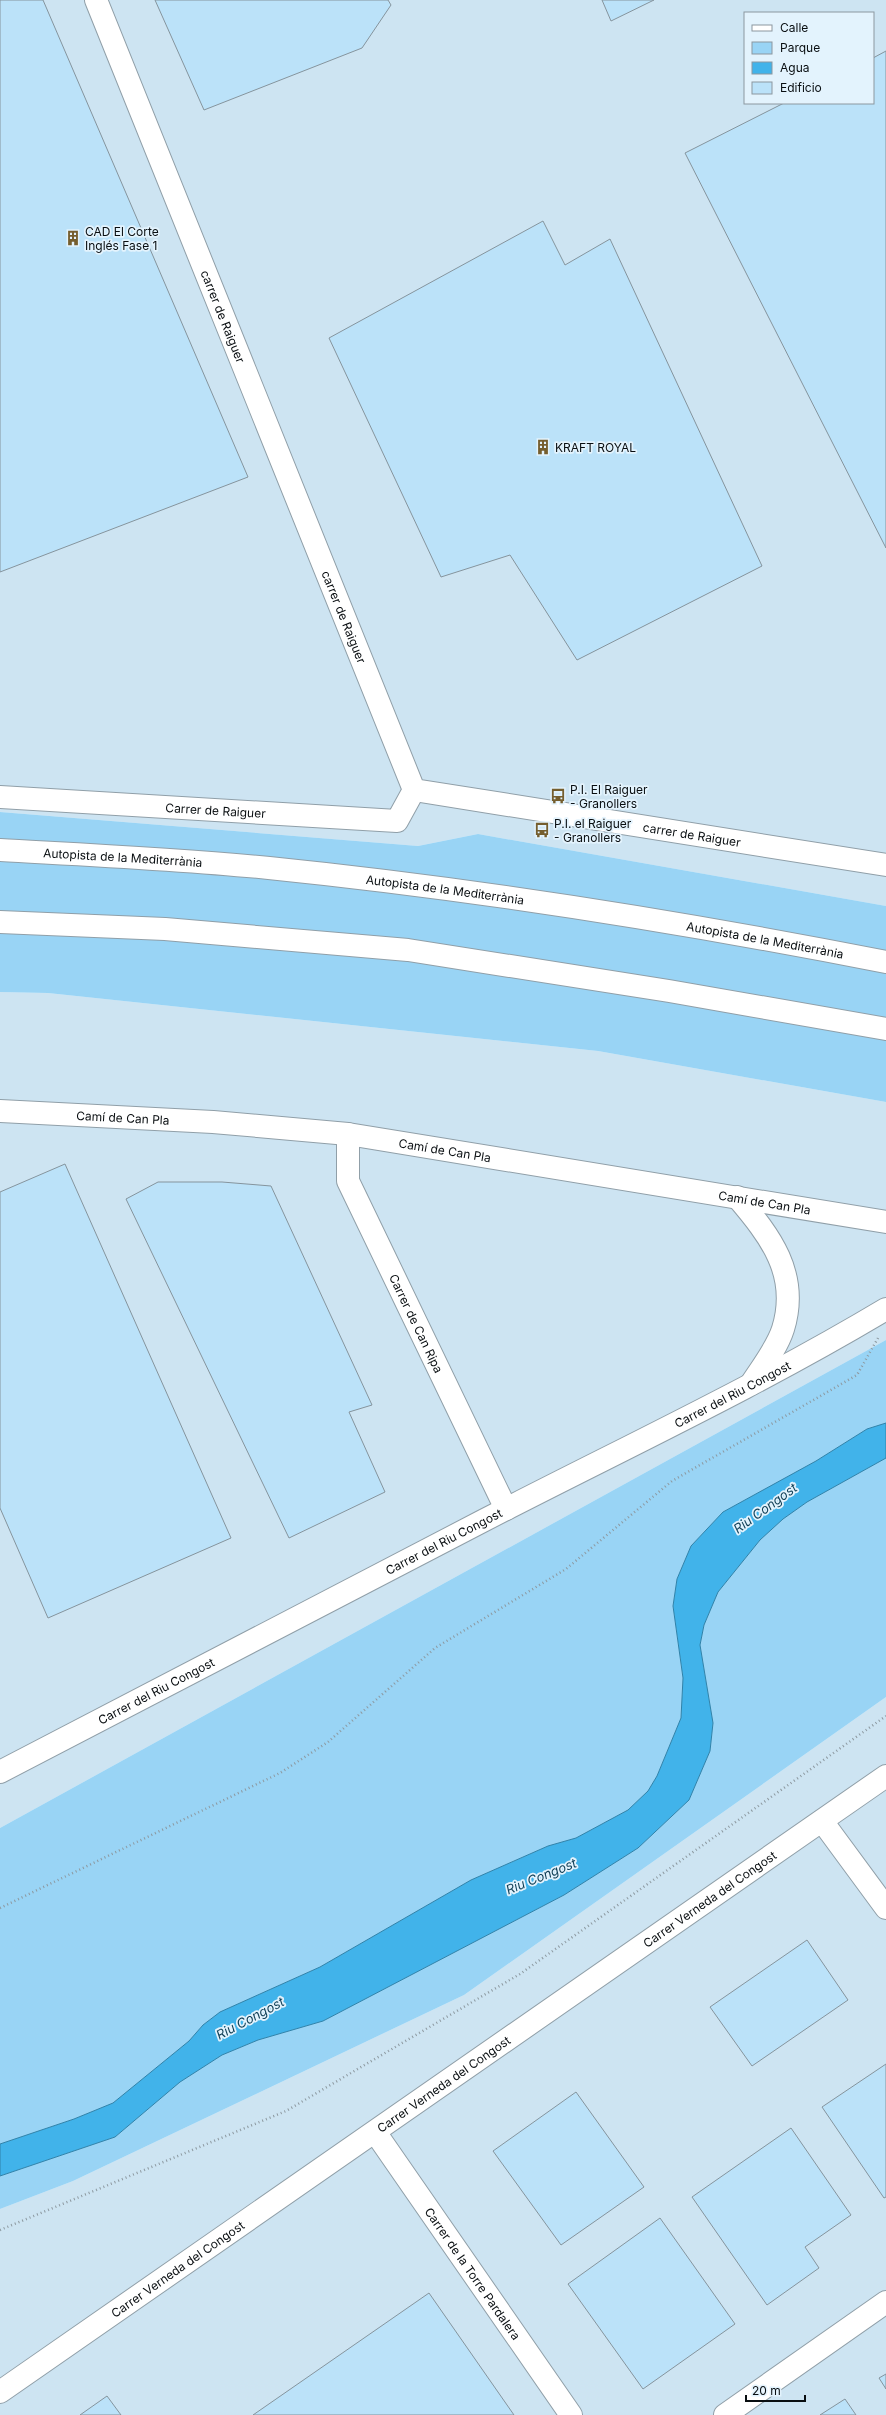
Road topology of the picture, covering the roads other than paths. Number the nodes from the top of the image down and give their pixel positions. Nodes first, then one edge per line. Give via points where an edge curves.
1 (96, 0) edge
2 (414, 790) junction
3 (0, 796) edge
4 (0, 850) edge
5 (886, 865) edge
6 (0, 922) edge
7 (886, 962) edge
8 (886, 1029) edge
9 (0, 1111) edge
10 (348, 1134) junction
11 (737, 1197) junction
12 (886, 1222) edge
13 (881, 1312) edge
14 (751, 1385) junction
15 (506, 1509) junction
16 (0, 1772) edge
17 (886, 1776) edge
18 (822, 1821) junction
19 (886, 1908) edge
20 (374, 2132) junction
21 (886, 2302) edge
22 (0, 2392) edge
23 (571, 2415) edge
24 (725, 2415) edge

1 - 2 main road, carrer de Raiguer
2 - 3 main road, Carrer de Raiguer via 397,821
2 - 5 main road, carrer de Raiguer
4 - 7 main road, Autopista de la Mediterrània via 267,867 442,887 600,910
6 - 8 main road via 165,929 408,950
9 - 10 main road, Camí de Can Pla via 213,1122
10 - 11 main road, Camí de Can Pla
10 - 15 main road, Carrer de Can Ripa via 348,1181
11 - 12 main road, Camí de Can Pla
11 - 14 main road via 776,1247 787,1286 783,1329
13 - 14 main road, Carrer del Riu Congost
14 - 15 main road, Carrer del Riu Congost
15 - 16 main road, Carrer del Riu Congost
17 - 18 main road, Carrer Verneda del Congost
18 - 19 main road
18 - 20 main road, Carrer Verneda del Congost
20 - 22 main road, Carrer Verneda del Congost
20 - 23 main road, Carrer de la Torre Pardalera
21 - 24 main road

